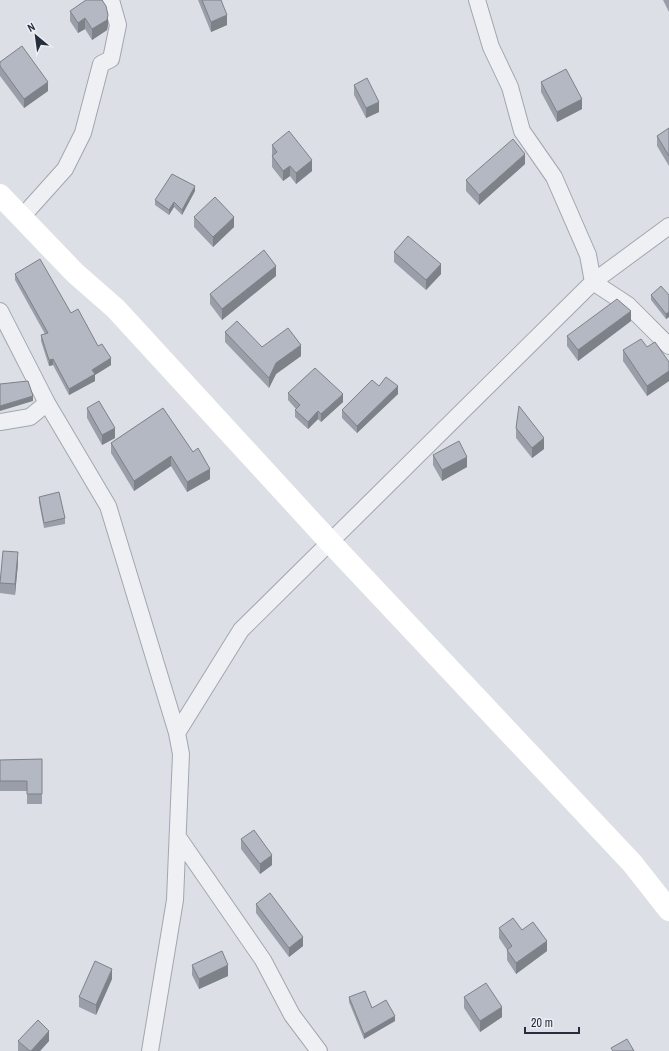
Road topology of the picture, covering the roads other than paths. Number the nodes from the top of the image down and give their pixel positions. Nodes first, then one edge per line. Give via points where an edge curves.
1 (111, 0) edge
2 (477, 0) edge
3 (0, 195) edge
4 (21, 218) junction
5 (669, 226) edge
6 (593, 282) junction
7 (0, 311) edge
8 (669, 346) edge
9 (47, 403) junction
10 (0, 422) edge
11 (329, 541) junction
12 (177, 733) junction
13 (178, 837) junction
14 (669, 910) edge
15 (150, 1051) edge
16 (319, 1051) edge

1 - 4 street via 118,25 111,59 101,64 83,133 65,170
2 - 6 street via 491,47 510,88 522,131 554,177 588,255
3 - 4 street
4 - 11 street via 75,273 116,309
5 - 6 street
6 - 8 street via 628,305
6 - 11 street
7 - 9 street
9 - 10 street via 30,417
9 - 12 street via 108,506
11 - 12 street via 241,630
11 - 14 street via 632,863
12 - 13 street via 181,754
13 - 15 street via 176,900
13 - 16 street via 264,960 292,1015

